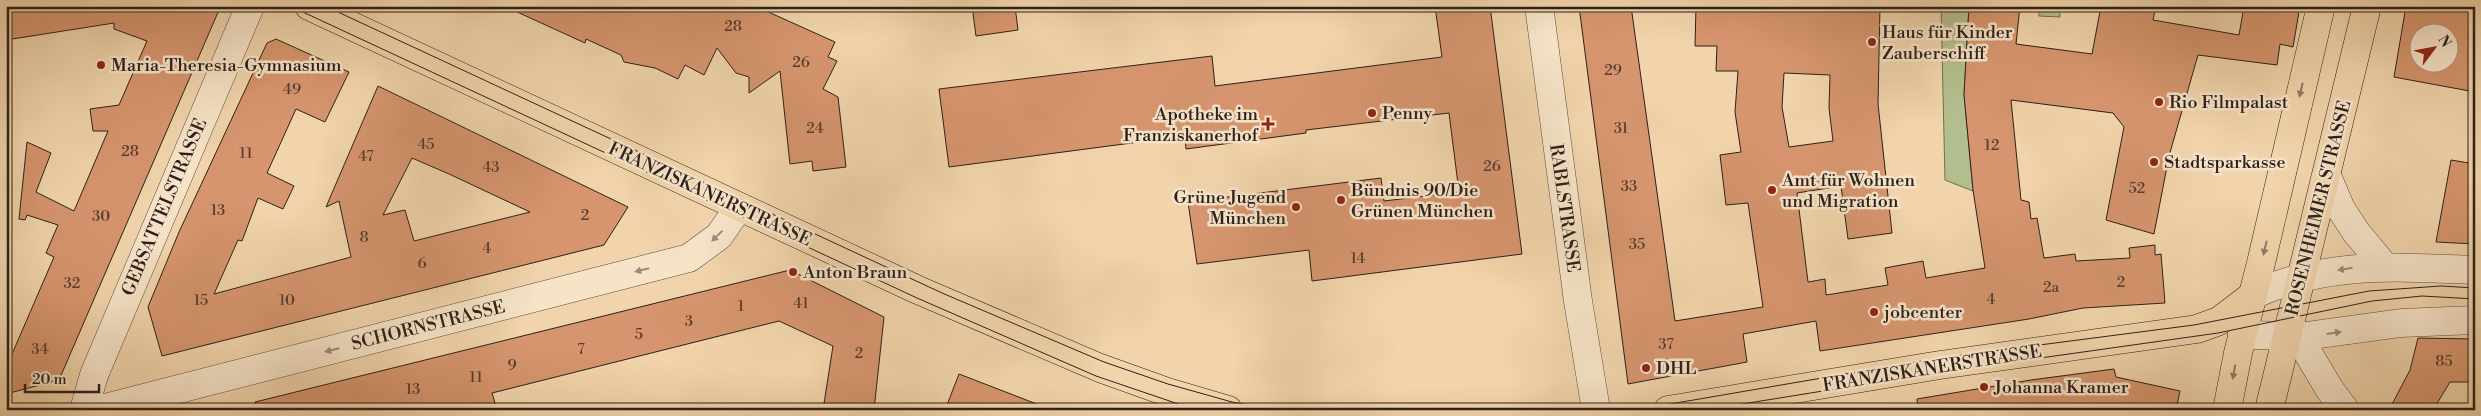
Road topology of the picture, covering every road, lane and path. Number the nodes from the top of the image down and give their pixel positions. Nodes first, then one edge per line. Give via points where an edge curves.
1 (250, 6) edge
2 (309, 6) edge
3 (1539, 6) edge
4 (2321, 6) edge
5 (2367, 6) edge
6 (2327, 176) junction
7 (739, 207) junction
8 (2385, 266) junction
9 (2475, 270) edge
10 (2301, 278) junction
11 (2253, 295) junction
12 (2475, 320) edge
13 (2198, 329) junction
14 (2242, 335) junction
15 (2286, 336) junction
16 (2308, 353) dead end
17 (84, 410) edge
18 (97, 410) edge
19 (1228, 410) edge
20 (1596, 410) edge
21 (1668, 410) edge
22 (2227, 410) edge
23 (2269, 410) edge
24 (2345, 410) edge

1 - 17 street, GEBSATTELSTRASSE via 94,374
2 - 7 main road, FRANZISKANERSTRASSE
3 - 20 street, RABLSTRASSE via 1578,301
4 -> 11 main road
5 - 6 main road, ROSENHEIMER STRASSE
6 - 8 street via 2341,210
6 - 10 main road, ROSENHEIMER STRASSE
7 -> 18 street, SCHORNSTRASSE via 719,236 689,258
7 - 19 main road, FRANZISKANERSTRASSE via 918,290 1100,368
8 - 9 street
8 -> 10 street via 2349,268
10 - 11 street via 2279,283
10 - 15 main road, ROSENHEIMER STRASSE
11 - 13 main road, FRANZISKANERSTRASSE via 2219,321
11 - 14 main road
15 -> 12 street via 2328,334 2400,323
13 - 14 main road, FRANZISKANERSTRASSE
13 - 21 main road, FRANZISKANERSTRASSE via 1940,365
14 - 15 street
14 -> 22 main road
15 - 23 main road, ROSENHEIMER STRASSE
16 - 24 street

